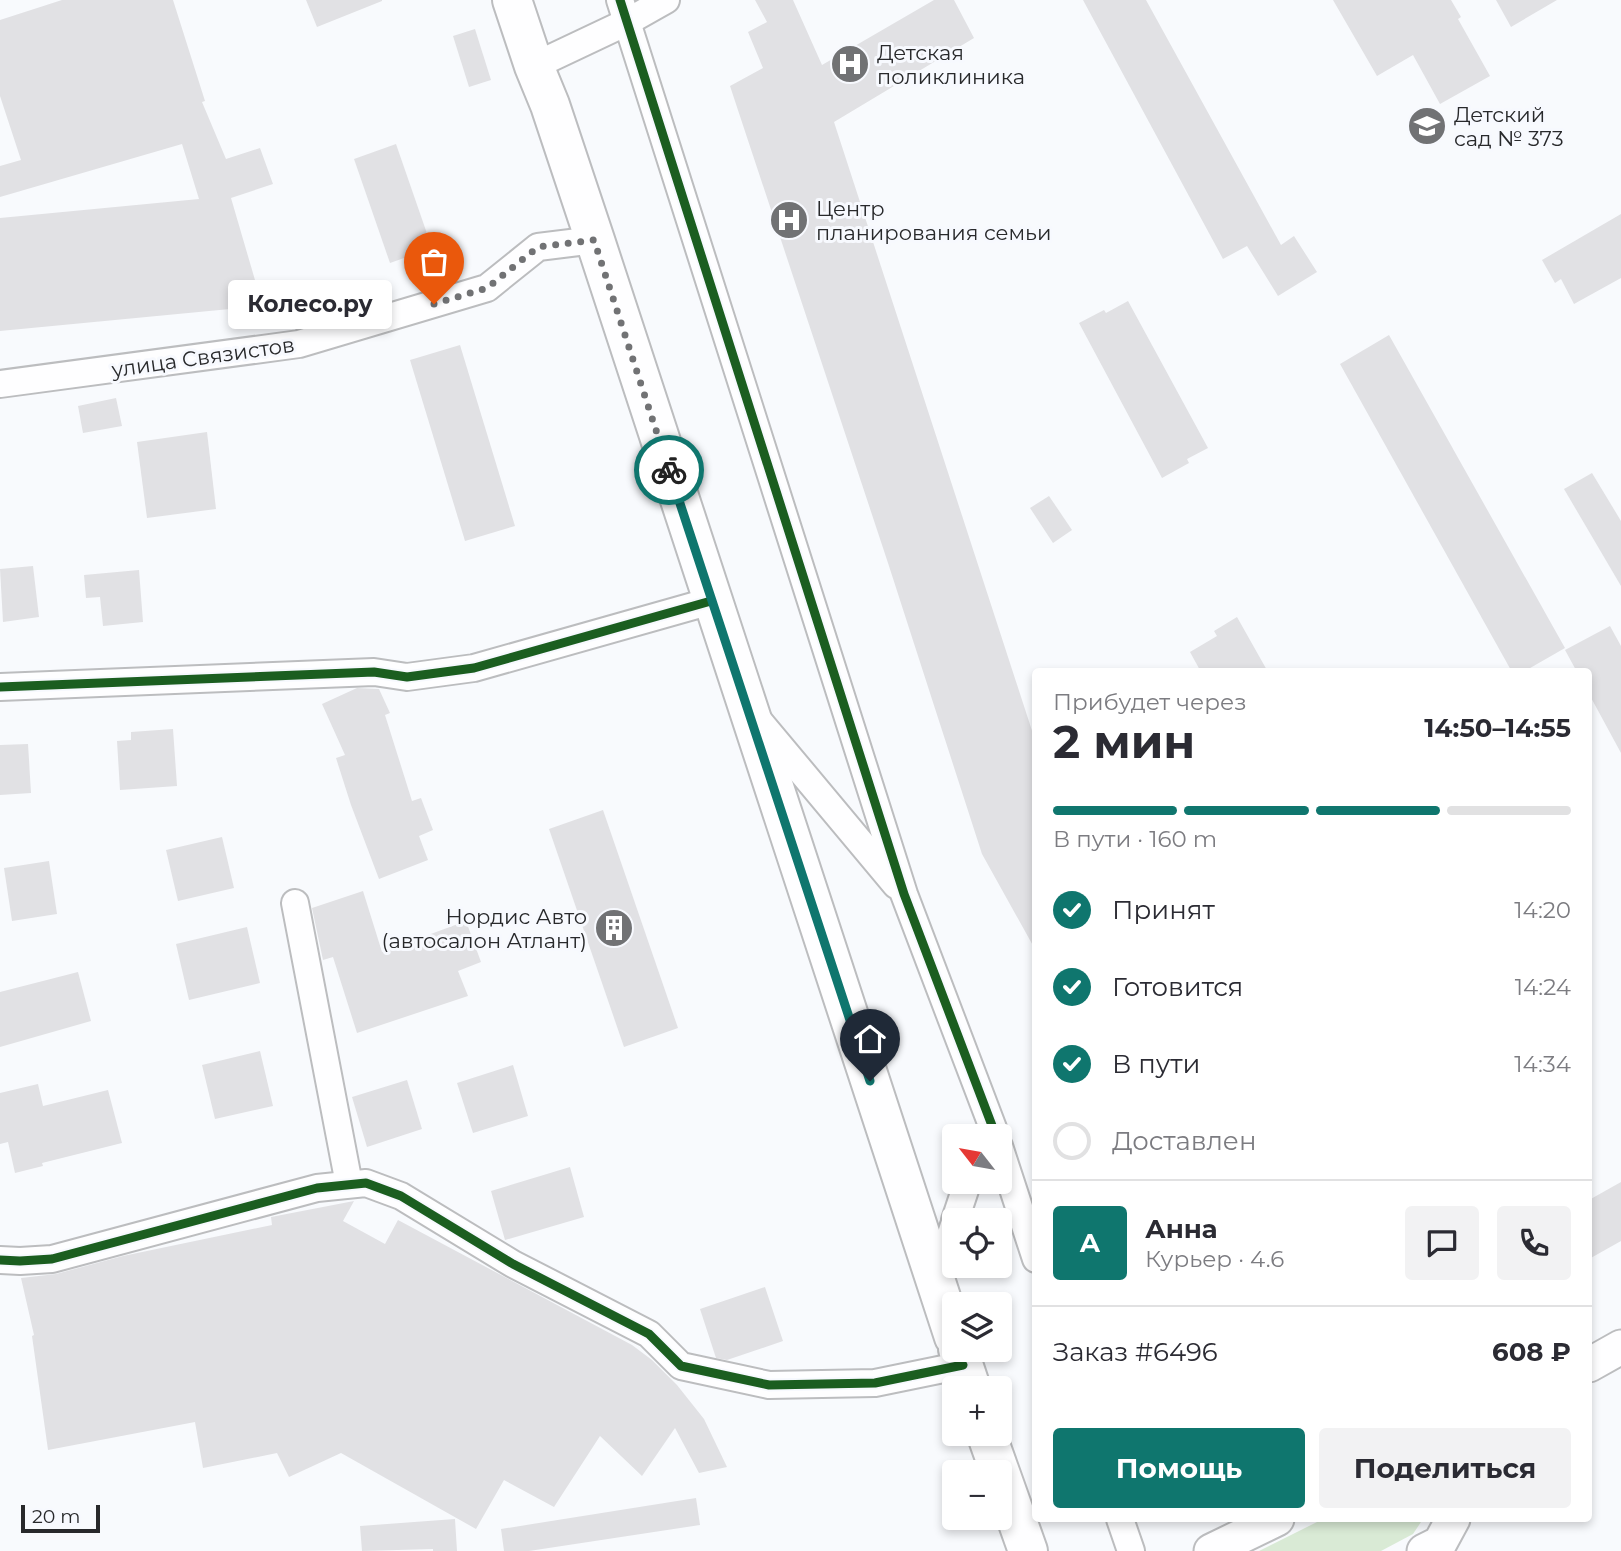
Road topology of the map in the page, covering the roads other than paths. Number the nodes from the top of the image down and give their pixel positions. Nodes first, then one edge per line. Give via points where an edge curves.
1 (512, 0) edge
2 (666, 0) edge
3 (623, 11) edge
4 (534, 66) junction
5 (594, 240) junction
6 (0, 384) edge
7 (711, 601) junction
8 (0, 687) edge
9 (746, 704) junction
10 (904, 894) junction
11 (295, 903) dead end
12 (988, 1124) edge
13 (349, 1184) junction
14 (1012, 1186) edge
15 (1032, 1247) edge
16 (0, 1259) edge
17 (942, 1262) edge
18 (936, 1280) junction
19 (942, 1299) edge
20 (1621, 1347) edge
21 (954, 1362) edge
22 (1592, 1363) edge
23 (991, 1446) edge
24 (1121, 1522) edge
25 (1271, 1522) edge
26 (1451, 1522) edge
27 (1028, 1551) edge
28 (1130, 1551) edge
29 (1210, 1551) edge
30 (1424, 1551) edge

1 - 4 highway
2 - 3 street
3 - 4 street
3 - 10 street
4 - 5 highway
5 - 6 street, улица Связистов via 538,247 487,288 299,344
5 - 7 highway
7 - 8 street via 440,674 407,677 374,671
7 - 9 highway
9 - 10 street
9 - 18 highway
10 - 12 street
11 - 13 street
13 - 16 street via 317,1188 52,1259
13 - 21 street via 366,1183 401,1196 513,1264 649,1334 681,1366 769,1385 875,1383
14 - 15 street
17 - 18 street
18 - 19 highway
20 - 22 main road
23 - 27 highway
24 - 28 street
25 - 29 main road
26 - 30 main road via 1440,1543

